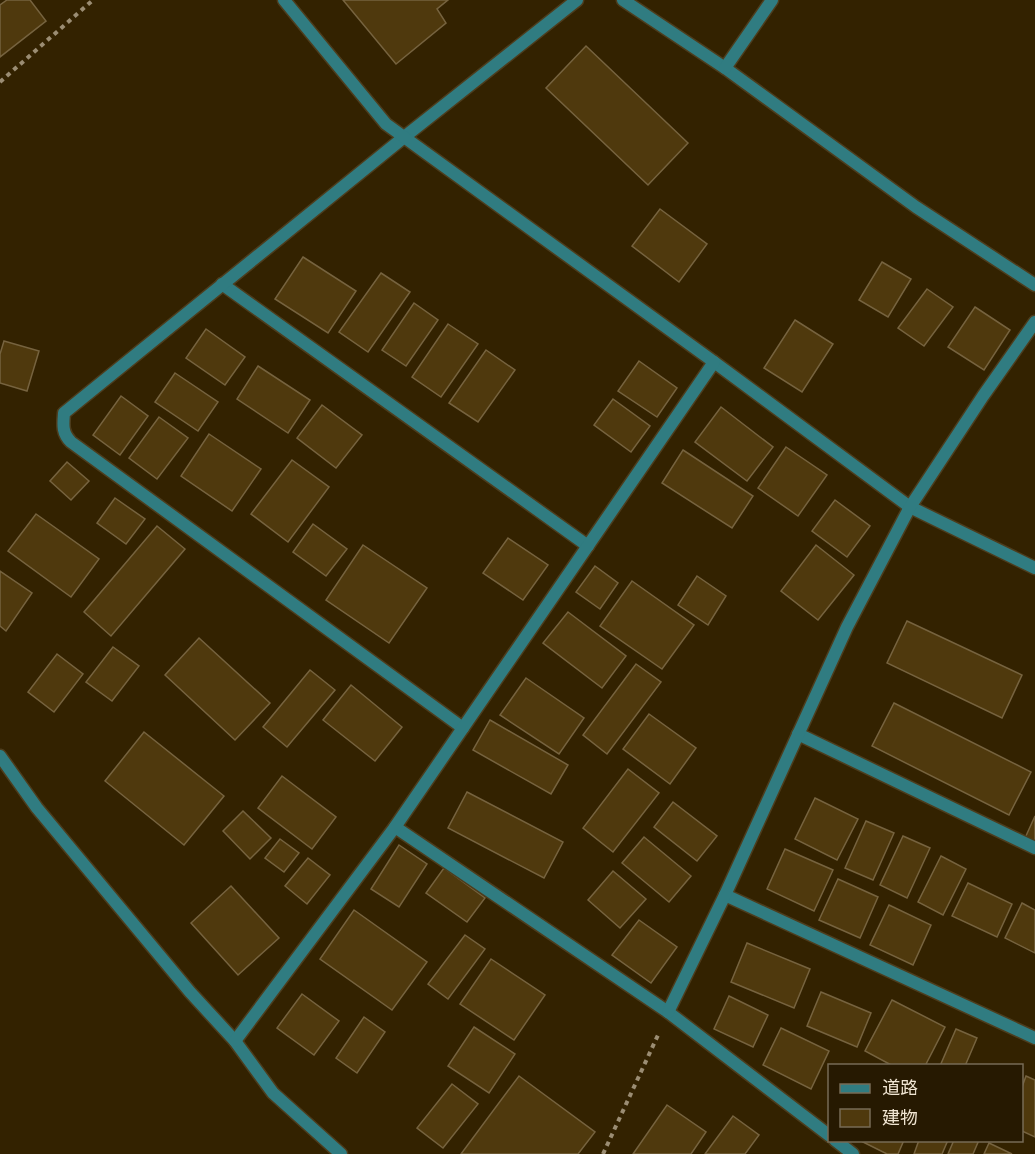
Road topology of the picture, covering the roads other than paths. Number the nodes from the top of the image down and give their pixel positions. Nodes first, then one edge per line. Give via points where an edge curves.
1 (284, 0) edge
2 (577, 0) edge
3 (623, 0) edge
4 (772, 0) edge
5 (725, 68) junction
6 (403, 138) junction
7 (222, 284) junction
8 (1035, 285) edge
9 (1035, 322) edge
10 (714, 362) junction
11 (910, 507) junction
12 (588, 546) junction
13 (1035, 568) edge
14 (463, 728) junction
15 (798, 734) junction
16 (0, 756) edge
17 (395, 826) junction
18 (1035, 848) edge
19 (724, 895) junction
20 (668, 1012) junction
21 (1035, 1038) edge
22 (235, 1041) junction
23 (828, 1134) edge
24 (838, 1142) edge
25 (341, 1154) edge
26 (853, 1154) edge

1 - 6 street via 386,124
2 - 6 street
3 - 5 street
4 - 5 street
5 - 8 street via 916,207
6 - 7 street
6 - 10 street
7 - 12 street
7 - 14 street via 64,413 65,435
9 - 11 street
10 - 11 street
10 - 12 street
11 - 13 street
11 - 15 street via 847,627
12 - 14 street
14 - 17 street
15 - 18 street
15 - 19 street
16 - 22 street via 44,817
17 - 20 street
17 - 22 street
19 - 20 street
19 - 21 street
20 - 23 street
22 - 25 street via 273,1094
24 - 26 street

